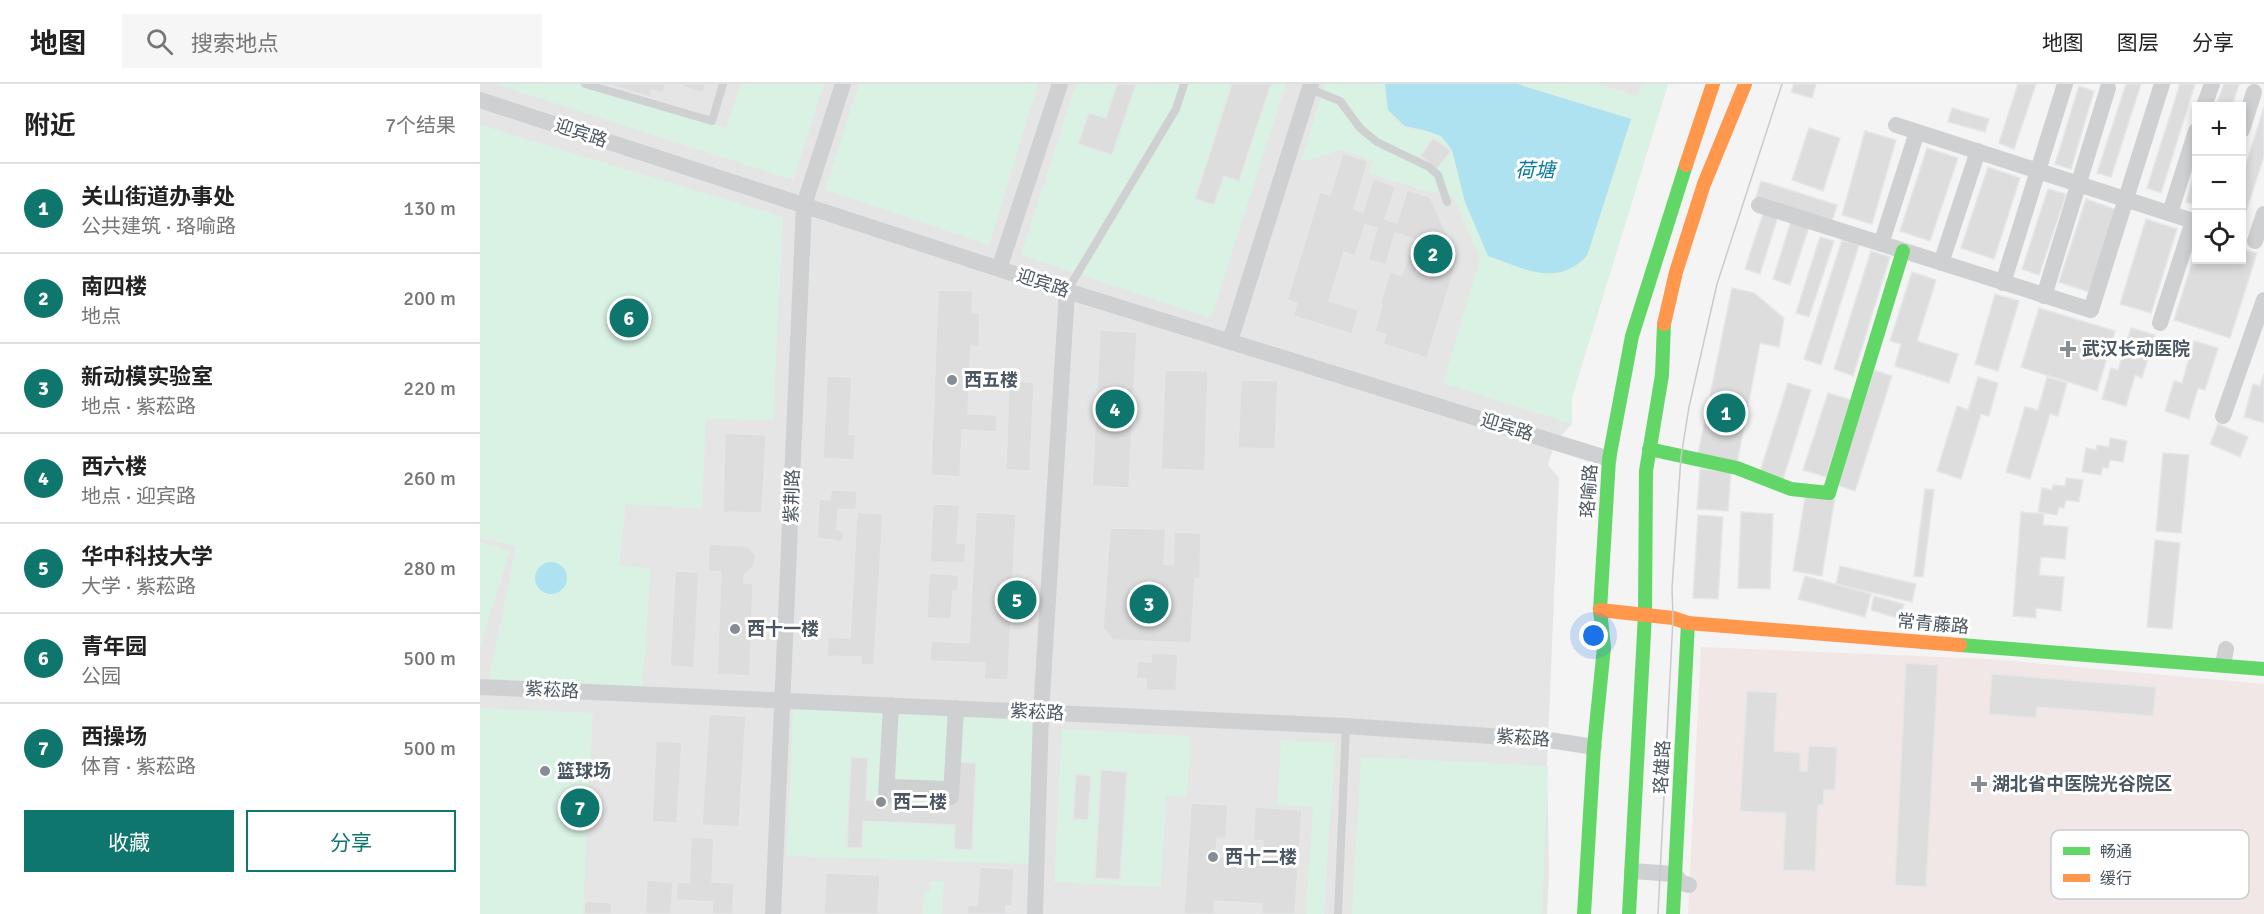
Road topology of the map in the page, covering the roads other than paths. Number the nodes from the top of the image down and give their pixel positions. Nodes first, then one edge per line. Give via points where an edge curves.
1 (585, 84) edge
2 (723, 84) edge
3 (843, 84) edge
4 (1060, 84) edge
5 (1184, 84) edge
6 (1713, 84) edge
7 (1745, 84) edge
8 (2065, 84) edge
9 (2162, 84) edge
10 (2212, 84) edge
11 (1311, 87) edge
12 (2108, 87) dead end
13 (2254, 92) dead end
14 (480, 100) edge
15 (2205, 102) edge
16 (2246, 115) edge
17 (1896, 125) dead end
18 (1917, 132) junction
19 (2192, 144) edge
20 (1978, 151) junction
21 (2038, 170) junction
22 (2079, 184) junction
23 (2126, 199) junction
24 (1447, 202) dead end
25 (804, 205) junction
26 (1760, 206) dead end
27 (2170, 213) junction
28 (2264, 214) edge
29 (2192, 220) edge
30 (2192, 230) edge
31 (2253, 240) edge
32 (1881, 244) junction
33 (1903, 251) junction
34 (1941, 263) junction
35 (999, 268) junction
36 (2003, 283) junction
37 (1067, 291) junction
38 (2044, 296) junction
39 (2264, 300) edge
40 (2160, 323) dead end
41 (1230, 341) junction
42 (2223, 416) dead end
43 (1649, 449) junction
44 (1609, 459) junction
45 (1600, 610) junction
46 (1645, 614) junction
47 (1688, 623) junction
48 (2264, 669) edge
49 (480, 687) edge
50 (783, 700) junction
51 (891, 705) junction
52 (956, 708) junction
53 (1041, 713) junction
54 (1346, 726) junction
55 (1594, 747) junction
56 (1632, 871) junction
57 (1674, 874) junction
58 (1689, 885) dead end
59 (774, 914) edge
60 (1035, 914) edge
61 (1338, 914) edge
62 (1584, 914) edge
63 (1629, 914) edge
64 (1672, 914) edge

1 - 2 lane via 712,121
3 - 25 street, 紫荆路
4 - 35 street
5 - 37 lane via 1176,109
6 - 44 main road, 珞喻路 via 1632,336
7 - 43 main road via 1704,184 1673,285 1664,325 1662,375
8 - 21 street
9 - 23 street
10 - 15 street
11 - 24 lane via 1340,101 1360,128 1377,142 1429,167 1438,175
11 - 41 street
12 - 22 street
13 - 16 street
14 - 25 street, 迎宾路
17 - 18 street
18 - 20 street
18 - 32 street
19 - 27 street
20 - 21 street
20 - 34 street
21 - 22 street
21 - 36 street
22 - 23 street
22 - 38 street
23 - 27 street
23 - 38 street via 2091,310
25 - 35 street, 迎宾路
25 - 50 street, 紫荆路
26 - 32 street
27 - 29 street
28 - 31 street
30 - 40 street
32 - 33 street
33 - 34 street
33 - 43 main road via 1836,494 1791,489 1737,468
34 - 36 street
35 - 37 street, 迎宾路
36 - 38 street
37 - 41 street, 迎宾路
37 - 53 street
39 - 42 street
41 - 44 street, 迎宾路
43 - 46 main road
44 - 45 main road, 珞喻路
45 - 46 main road, 常青藤路
45 - 55 main road, 珞喻路 via 1604,647
46 - 47 main road, 常青藤路
46 - 56 main road
47 - 48 main road, 常青藤路 via 2225,657
47 - 57 main road, 珞雄路
49 - 50 street, 紫菘路
50 - 51 street, 紫菘路
50 - 59 street, 紫荆路
51 - 52 street, 紫菘路
51 - 52 street via 887,791 950,793
52 - 53 street, 紫菘路
53 - 54 street, 紫菘路
53 - 60 street
54 - 55 street, 紫菘路 via 1549,740
54 - 61 lane
55 - 62 main road, 珞喻路
56 - 57 street
56 - 63 main road
57 - 58 street
57 - 64 main road, 珞雄路

